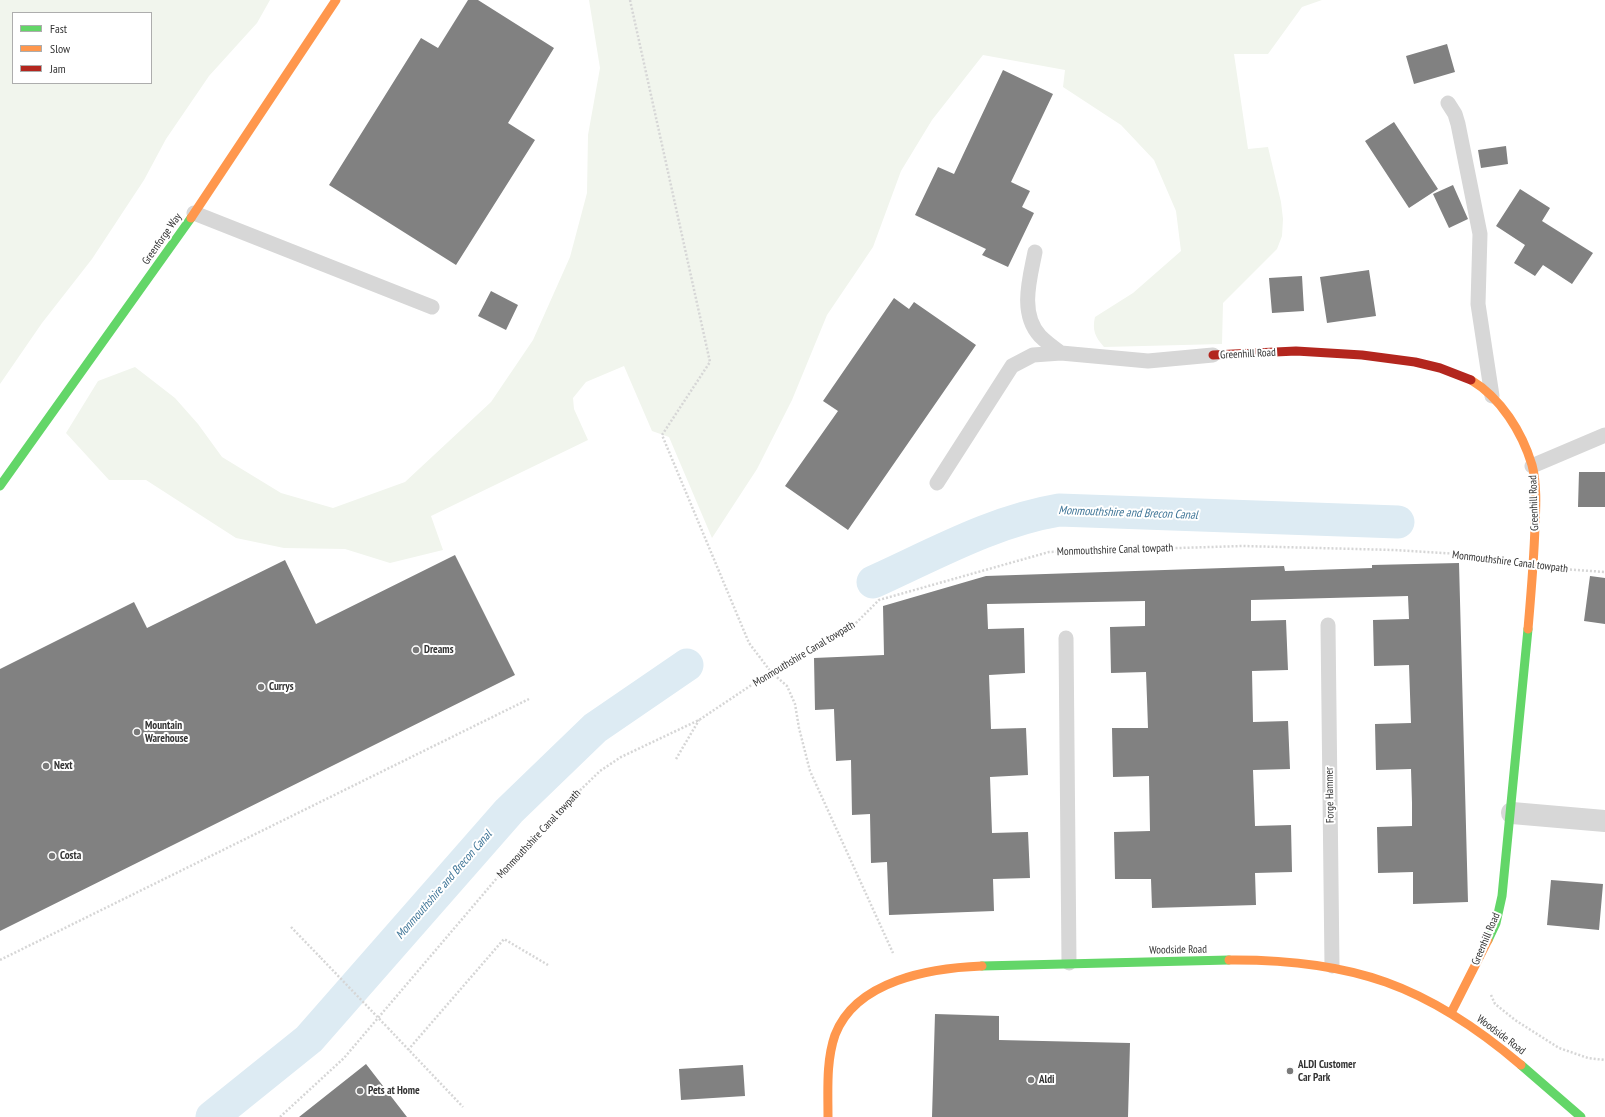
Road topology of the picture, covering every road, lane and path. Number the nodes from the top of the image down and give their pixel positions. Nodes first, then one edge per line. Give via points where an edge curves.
1 (336, 0) edge
2 (630, 0) edge
3 (1448, 103) dead end
4 (194, 213) junction
5 (1035, 252) dead end
6 (432, 306) dead end
7 (1061, 353) junction
8 (1213, 355) joint
9 (1492, 396) junction
10 (1605, 435) edge
11 (1532, 466) junction
12 (937, 483) dead end
13 (0, 486) edge
14 (1534, 566) junction
15 (1605, 572) edge
16 (1328, 625) dead end
17 (1066, 638) dead end
18 (771, 672) junction
19 (529, 699) dead end
20 (699, 720) junction
21 (676, 759) dead end
22 (1512, 813) junction
23 (1605, 821) edge
24 (291, 927) dead end
25 (0, 960) edge
26 (1069, 963) junction
27 (548, 965) dead end
28 (1332, 966) junction
29 (904, 978) junction
30 (1451, 1013) junction
31 (408, 1050) junction
32 (462, 1107) dead end
33 (280, 1117) edge
34 (828, 1117) edge
35 (1581, 1117) edge

1 - 4 street, Greenforge Way
2 - 18 path via 710,362 662,435 749,643
3 - 9 lane via 1458,124 1480,234 1478,304
4 - 6 lane
4 - 13 street, Greenforge Way
5 - 7 lane via 1028,288 1029,313 1039,335
7 - 8 lane via 1148,361
7 - 12 lane via 1033,355 1012,366
8 - 9 street, Greenhill Road via 1296,351 1362,355 1415,362 1464,376
9 - 11 street, Greenhill Road via 1509,417
10 - 11 lane
11 - 14 street, Greenhill Road via 1536,499
14 - 15 path, Monmouthshire Canal towpath
14 - 18 path, Monmouthshire Canal towpath via 1476,555 1386,550 1243,546 1049,552 879,600 852,626
14 - 22 street, Greenhill Road
16 - 28 lane, Forge Hammer
17 - 26 lane
18 - 20 path, Monmouthshire Canal towpath
18 - 29 path via 787,686 795,704 810,771
19 - 25 path
20 - 21 path
20 - 33 path, Monmouthshire Canal towpath via 610,763 585,785 497,878 344,1058
22 - 23 street
22 - 30 street, Greenhill Road via 1503,890 1496,923
24 - 31 path, bridge
26 - 28 street, Woodside Road via 1291,961
26 - 29 street, Woodside Road via 958,967
27 - 31 path via 504,939
28 - 30 street, Woodside Road via 1412,992
29 - 34 street, Woodside Road via 862,1000 847,1014 838,1029 831,1048
30 - 35 street, Woodside Road via 1506,1054
31 - 32 path

